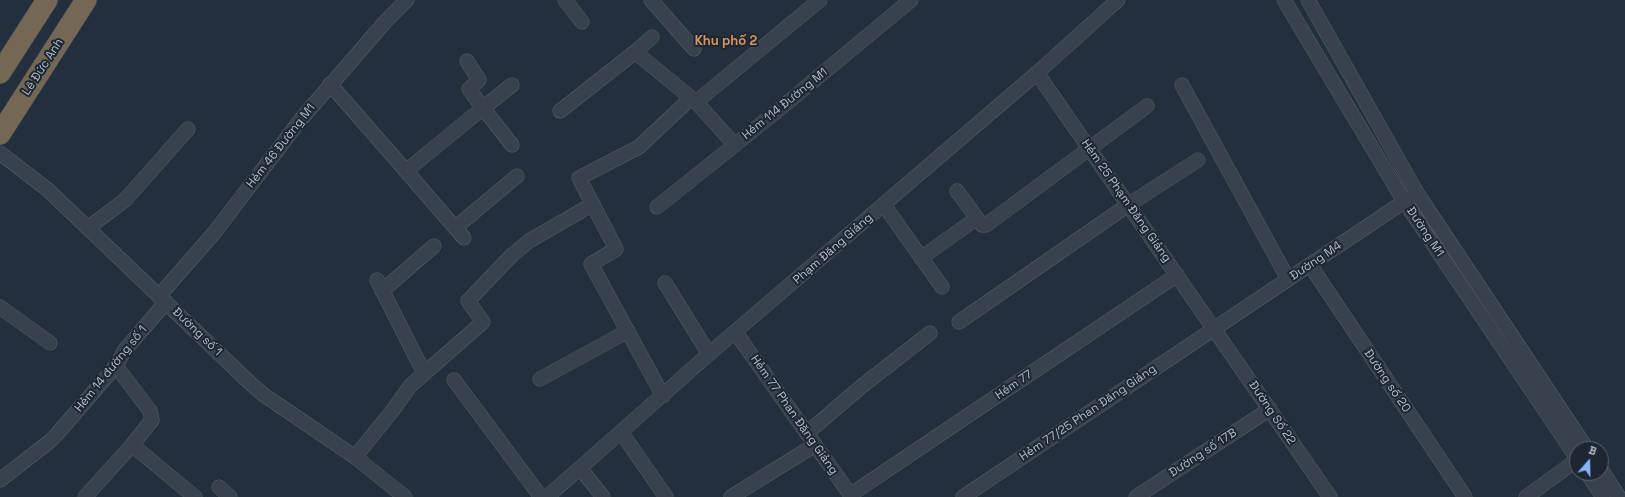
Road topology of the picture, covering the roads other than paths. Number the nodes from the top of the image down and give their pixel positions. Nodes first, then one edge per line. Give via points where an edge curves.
1 (32, 0) edge
2 (48, 0) edge
3 (70, 0) edge
4 (86, 0) edge
5 (407, 0) edge
6 (565, 0) edge
7 (651, 0) edge
8 (820, 0) edge
9 (911, 0) edge
10 (1118, 0) edge
11 (1284, 0) edge
12 (1308, 0) edge
13 (582, 22) dead end
14 (652, 37) dead end
15 (694, 49) dead end
16 (0, 51) edge
17 (635, 52) junction
18 (467, 61) dead end
19 (0, 73) edge
20 (1037, 74) junction
21 (330, 84) junction
22 (512, 85) dead end
23 (1182, 85) dead end
24 (694, 100) junction
25 (1147, 106) dead end
26 (483, 108) junction
27 (560, 111) dead end
28 (0, 127) edge
29 (188, 129) dead end
30 (512, 145) dead end
31 (735, 145) junction
32 (1090, 148) junction
33 (0, 153) edge
34 (1198, 160) dead end
35 (406, 171) junction
36 (517, 176) dead end
37 (957, 191) dead end
38 (1417, 193) junction
39 (1404, 201) junction
40 (593, 204) junction
41 (884, 204) junction
42 (1128, 205) junction
43 (657, 206) dead end
44 (977, 218) junction
45 (88, 228) junction
46 (434, 246) dead end
47 (921, 258) junction
48 (1310, 265) junction
49 (1177, 275) junction
50 (1288, 279) junction
51 (665, 283) dead end
52 (942, 287) dead end
53 (163, 299) junction
54 (0, 307) edge
55 (959, 322) dead end
56 (1214, 329) junction
57 (628, 331) junction
58 (930, 332) dead end
59 (736, 333) junction
60 (50, 342) dead end
61 (709, 354) junction
62 (116, 366) junction
63 (424, 373) junction
64 (540, 379) dead end
65 (454, 380) dead end
66 (663, 396) junction
67 (1270, 409) junction
68 (621, 432) junction
69 (807, 433) junction
70 (1583, 441) edge
71 (132, 445) junction
72 (815, 445) junction
73 (1569, 447) edge
74 (355, 457) junction
75 (1569, 465) edge
76 (580, 468) junction
77 (0, 480) edge
78 (1592, 481) edge
79 (1609, 481) edge
80 (218, 487) dead end
81 (851, 496) edge
82 (85, 497) edge
83 (195, 497) edge
84 (230, 497) edge
85 (405, 497) edge
86 (541, 497) edge
87 (547, 497) edge
88 (603, 497) edge
89 (666, 497) edge
90 (722, 497) edge
91 (730, 497) edge
92 (963, 497) edge
93 (1136, 497) edge
94 (1330, 497) edge
95 (1465, 497) edge
96 (1526, 497) edge
97 (1603, 497) edge
98 (1619, 497) edge

1 - 16 highway
2 - 19 highway
3 - 28 highway, Lê Đức Anh
4 - 28 highway, Lê Đức Anh
5 - 21 street, Hẻm 46 Đường M1
6 - 13 street
7 - 15 street
8 - 24 street
9 - 31 street, Hẻm 114 Đường M1
10 - 20 street, Phạm Đăng Giảng
11 - 39 street, Đường M1
12 - 38 street, Đường M1
14 - 17 street
17 - 24 street
17 - 27 street
18 - 26 street via 479,80 469,89
20 - 32 street, Hẻm 25 Phạm Đăng Giảng
20 - 41 street, Phạm Đăng Giảng
21 - 35 street
21 - 53 street, Hẻm 46 Đường M1
22 - 26 street
23 - 50 street
24 - 31 street
24 - 40 street via 639,147 578,178
25 - 32 street
26 - 30 street
26 - 35 street
29 - 45 street via 125,200
31 - 43 street, Hẻm 114 Đường M1
32 - 42 street, Hẻm 25 Phạm Đăng Giảng
32 - 44 street via 986,226
33 - 45 street, Đường số 1 via 48,190
34 - 42 street
35 - 36 street via 459,233
37 - 44 street
38 - 39 street, Đường M4
38 - 70 street, Đường M1
39 - 48 street, Đường M4
39 - 73 street, Đường M1
40 - 57 street via 616,249 591,264
40 - 63 street via 529,241 512,255 468,301 483,322
41 - 47 street
41 - 59 street, Phạm Đăng Giảng
42 - 49 street, Hẻm 25 Phạm Đăng Giảng
42 - 55 street
44 - 47 street
45 - 53 street, Đường số 1
46 - 63 street via 380,286
47 - 52 street
48 - 50 street, Đường M4
48 - 95 street, Đường số 20
49 - 56 street, Hẻm 25 Phạm Đăng Giảng
49 - 81 street, Hẻm 77
50 - 56 street, Đường M4
51 - 61 street
53 - 62 street, Hẻm 14 đường số 1 via 124,351
53 - 74 street, Đường số 1 via 264,395
54 - 60 street
56 - 67 street, Đường Số 22
56 - 92 street, Hẻm 77/25 Phan Đăng Giảng
57 - 64 street
57 - 66 street
58 - 69 street
59 - 61 street, Phạm Đăng Giảng
59 - 69 street, Hẻm 77 Phan Đăng Giảng
61 - 66 street, Phạm Đăng Giảng
62 - 71 street via 152,417 151,423
62 - 77 street, Hẻm 14 đường số 1 via 49,442
63 - 74 street via 405,391
65 - 86 street
66 - 68 street, Phạm Đăng Giảng
67 - 93 street, Đường số 17B
67 - 94 street, Đường Số 22
68 - 76 street, Phạm Đăng Giảng
68 - 89 street
69 - 72 street, Hẻm 77 Phan Đăng Giảng
71 - 82 street
71 - 83 street
72 - 81 street, Hẻm 77 Phan Đăng Giảng
72 - 91 street
74 - 85 street, Đường số 1
75 - 96 street
76 - 87 street, Phạm Đăng Giảng
76 - 88 street
78 - 97 street
79 - 98 street
80 - 84 street
90 - 91 street via 726,494

